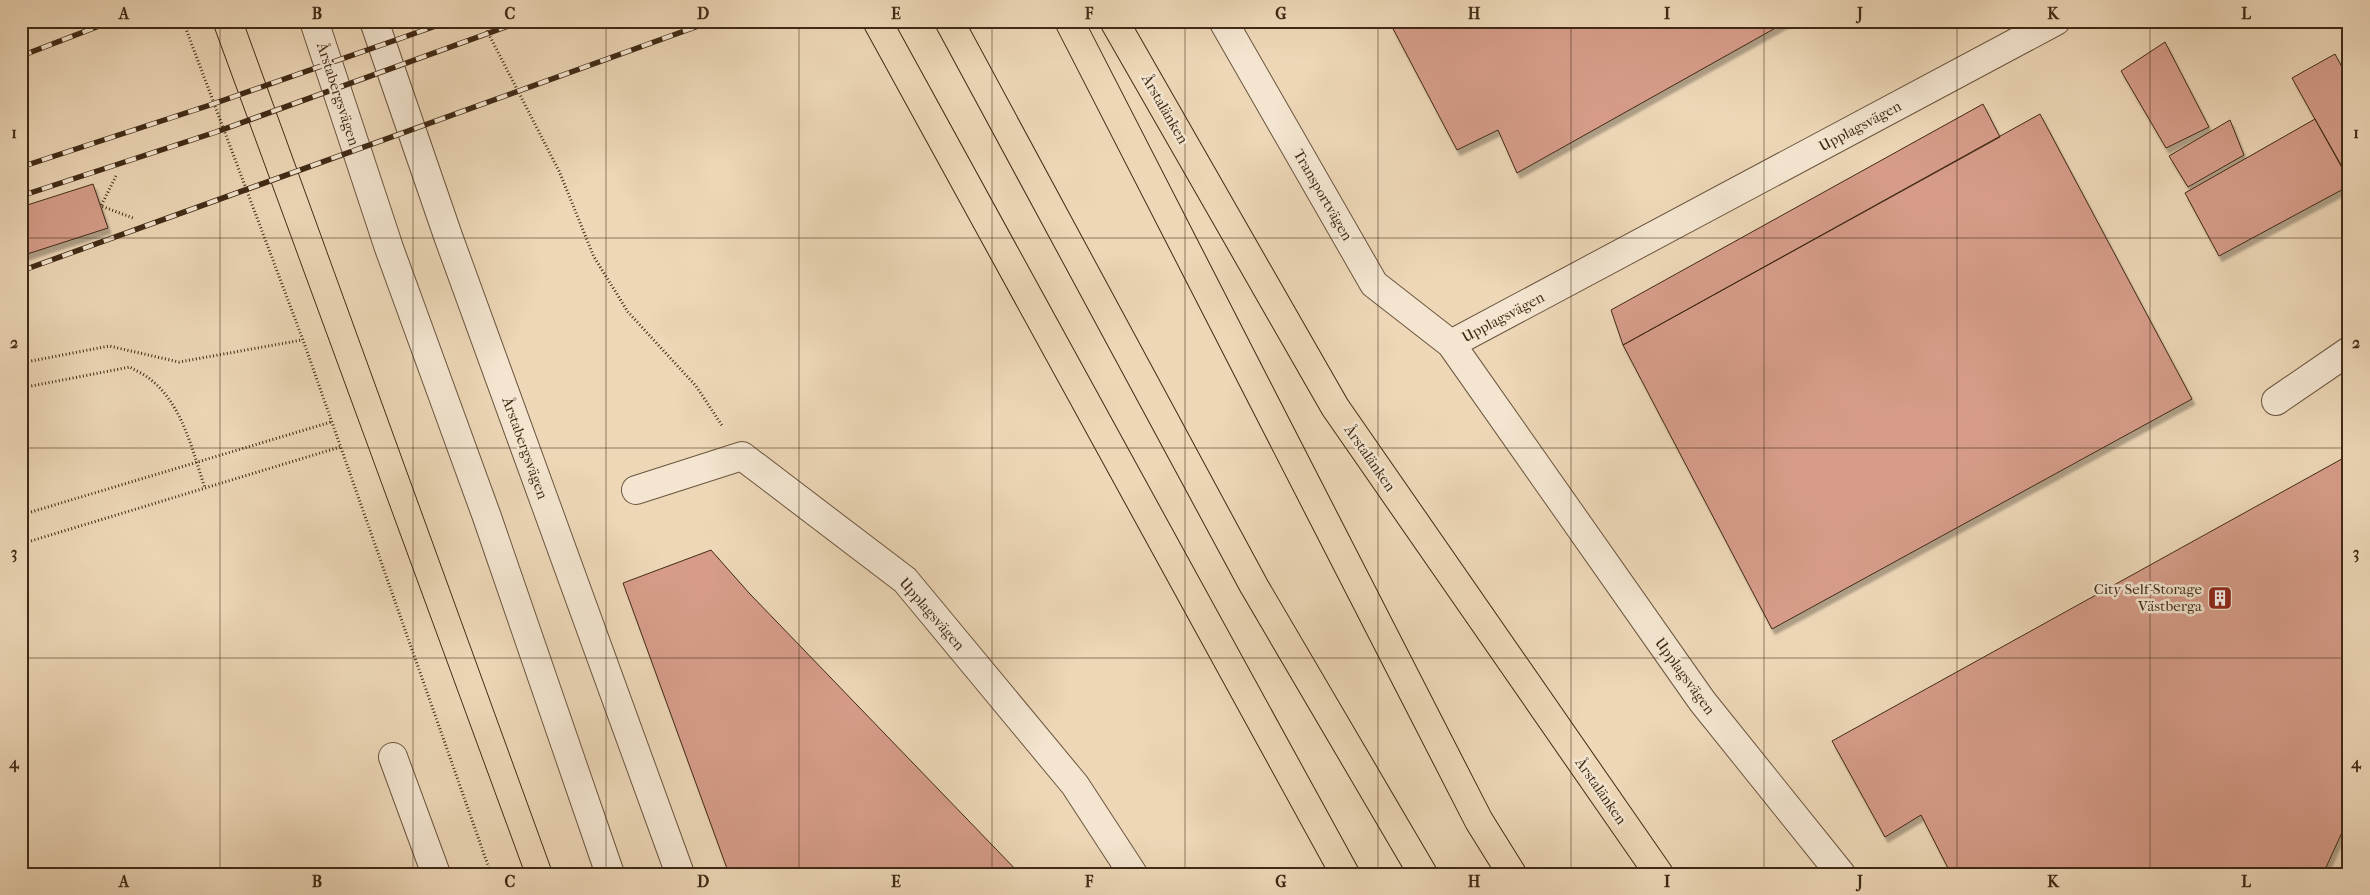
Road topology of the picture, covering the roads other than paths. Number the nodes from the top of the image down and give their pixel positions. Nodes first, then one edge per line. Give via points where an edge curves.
1 (314, 21) edge
2 (374, 21) edge
3 (877, 21) edge
4 (948, 21) edge
5 (1069, 21) edge
6 (1114, 21) edge
7 (1223, 21) edge
8 (2056, 21) edge
9 (1451, 344) junction
10 (2349, 351) edge
11 (2276, 401) dead end
12 (636, 490) dead end
13 (393, 757) dead end
14 (436, 874) edge
15 (610, 874) edge
16 (680, 874) edge
17 (1133, 874) edge
18 (1345, 874) edge
19 (1423, 874) edge
20 (1512, 874) edge
21 (1659, 874) edge
22 (1842, 874) edge

1 - 15 street, Årstabergsvägen via 389,248 487,517
2 - 16 street, Årstabergsvägen via 448,236
3 - 18 highway
4 - 19 highway via 1254,586
5 - 20 highway via 1479,821
6 - 21 highway, Årstalänken via 1335,407
7 - 9 street, Transportvägen via 1374,284
8 - 9 street, Upplagsvägen
9 - 22 street, Upplagsvägen via 1702,701
10 - 11 street
12 - 17 street, Upplagsvägen via 742,456 905,580 1075,785
13 - 14 street

